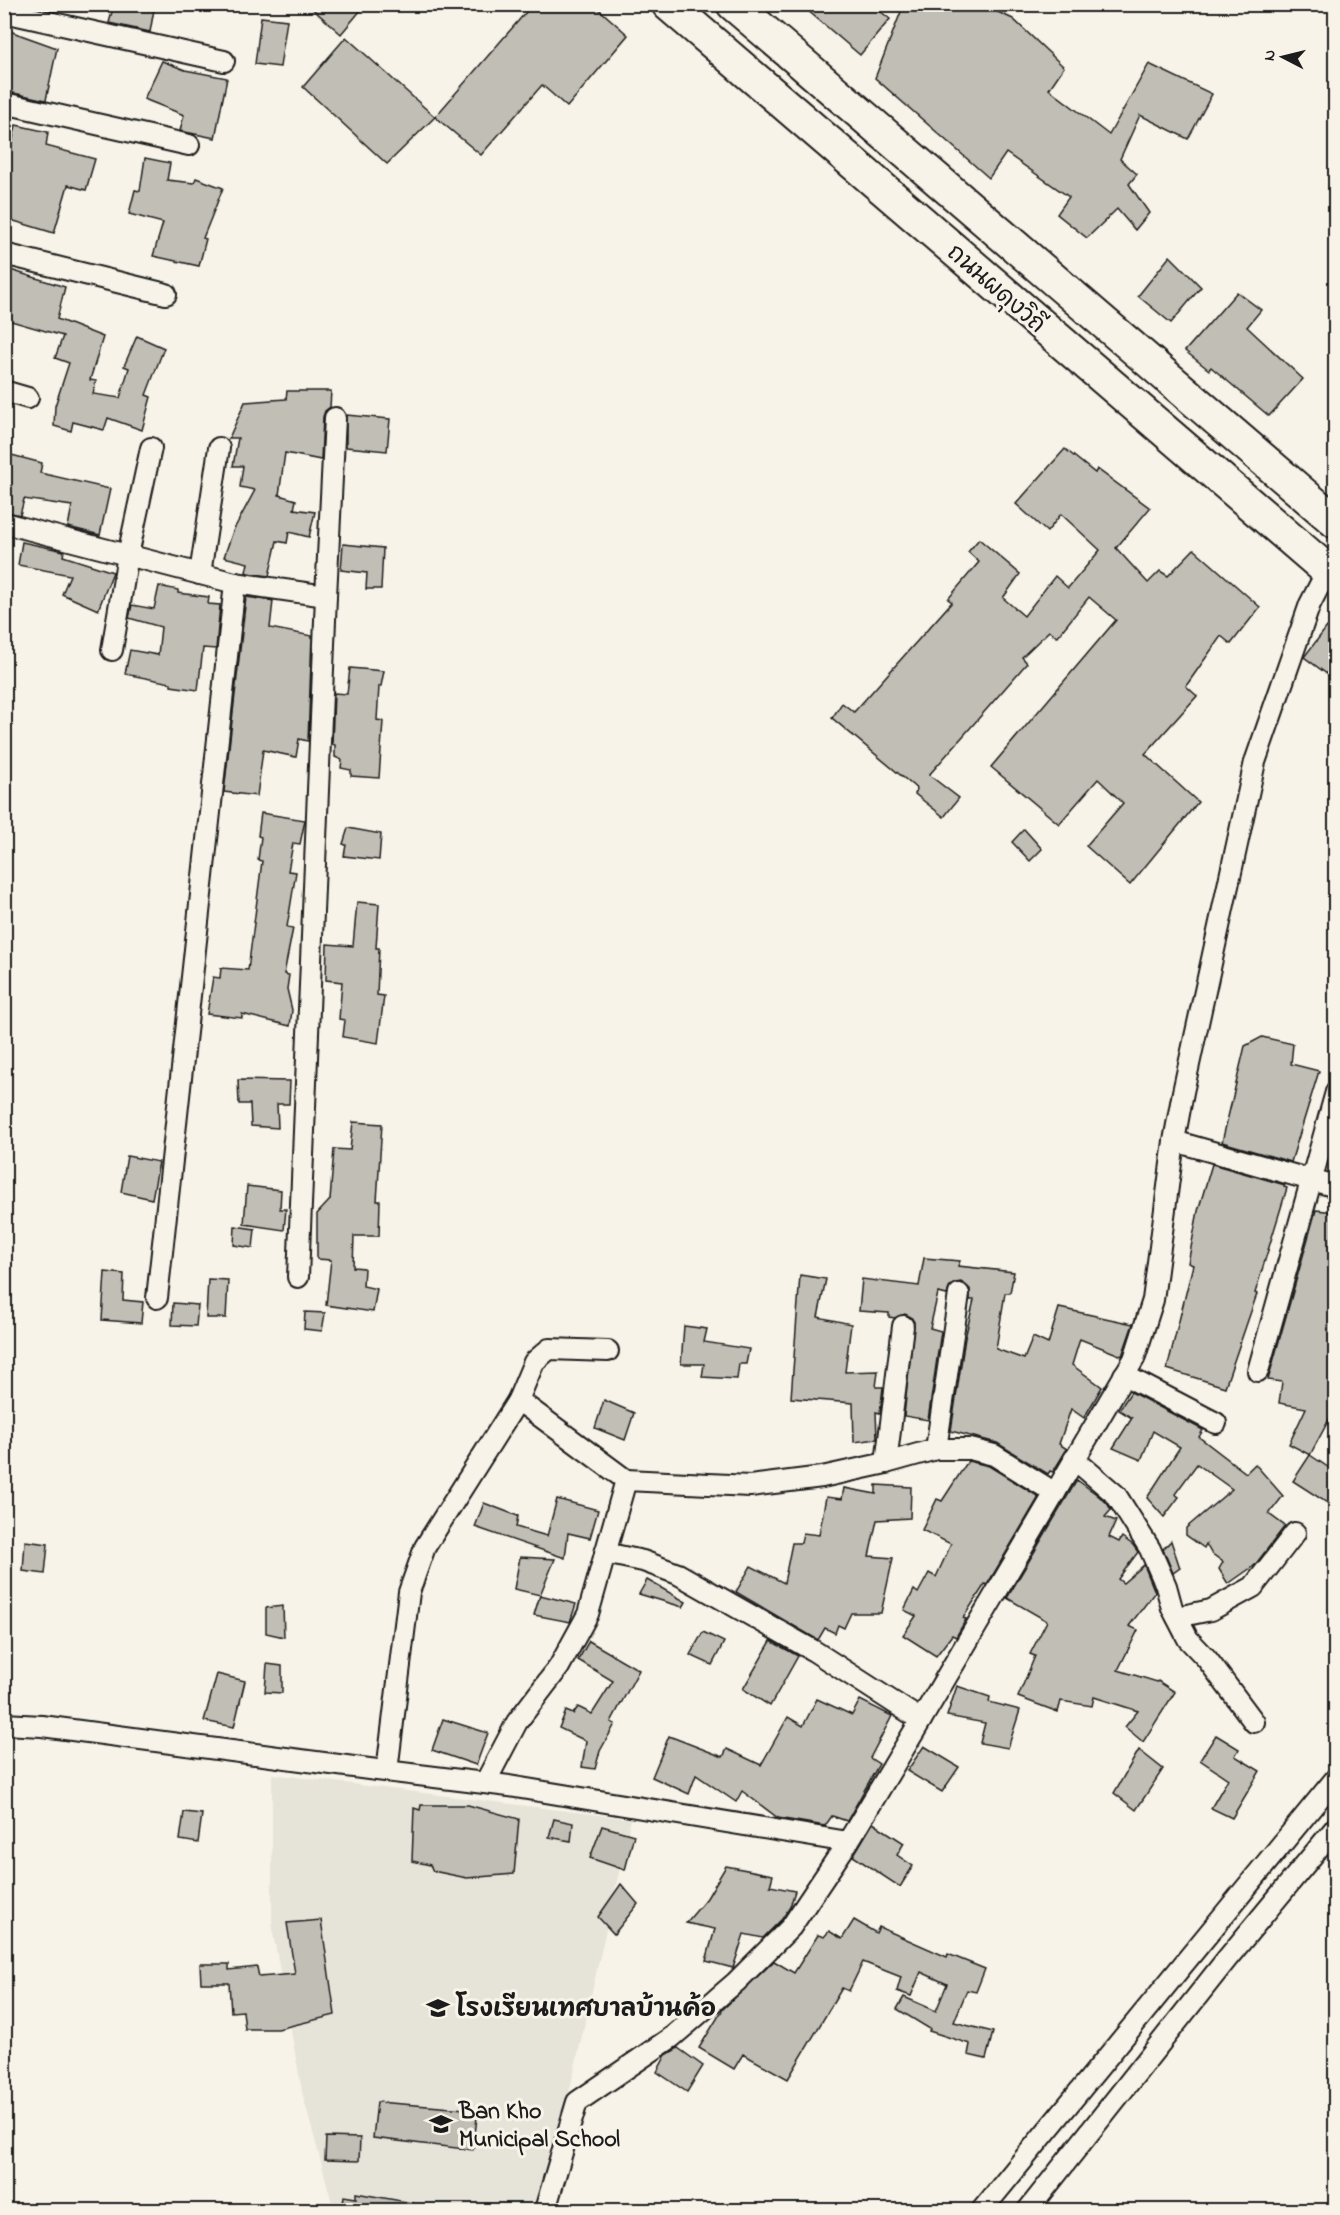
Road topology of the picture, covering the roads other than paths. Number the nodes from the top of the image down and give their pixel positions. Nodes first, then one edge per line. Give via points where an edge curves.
1 (668, 4) edge
2 (733, 4) edge
3 (4, 12) edge
4 (224, 62) dead end
5 (4, 103) edge
6 (189, 145) dead end
7 (4, 254) edge
8 (166, 294) dead end
9 (4, 391) edge
10 (28, 398) dead end
11 (335, 418) dead end
12 (151, 448) dead end
13 (219, 448) dead end
14 (1335, 522) edge
15 (4, 524) edge
16 (128, 555) junction
17 (200, 574) junction
18 (1331, 574) edge
19 (235, 583) junction
20 (326, 596) junction
21 (112, 650) dead end
22 (1335, 1092) edge
23 (1174, 1141) junction
24 (1311, 1180) junction
25 (1335, 1187) edge
26 (298, 1276) dead end
27 (959, 1294) dead end
28 (157, 1298) dead end
29 (903, 1326) dead end
30 (608, 1351) dead end
31 (1258, 1371) dead end
32 (1124, 1375) junction
33 (518, 1400) junction
34 (1216, 1424) dead end
35 (936, 1449) junction
36 (1074, 1459) junction
37 (886, 1463) junction
38 (626, 1480) junction
39 (1055, 1493) junction
40 (1295, 1533) dead end
41 (605, 1553) junction
42 (1177, 1617) junction
43 (921, 1720) junction
44 (1254, 1722) dead end
45 (4, 1724) edge
46 (387, 1772) junction
47 (1335, 1778) edge
48 (485, 1783) junction
49 (1335, 1827) edge
50 (848, 1842) junction
51 (545, 2211) edge
52 (982, 2211) edge
53 (1028, 2211) edge

1 - 18 main road, ถนนผดุงวิถี
2 - 14 main road, ถนนผดุงวิถี
3 - 4 street
5 - 6 street
7 - 8 street
9 - 10 street
11 - 20 street
12 - 16 street
13 - 17 street
15 - 16 street
16 - 17 street
16 - 21 street
17 - 19 street
18 - 23 street via 1310,604 1255,762
19 - 20 street
19 - 28 street
20 - 26 street
22 - 24 street
23 - 24 street
23 - 32 street via 1153,1300 1134,1359
24 - 25 street
24 - 31 street
27 - 35 street
29 - 37 street
30 - 33 street via 549,1349 534,1362
32 - 34 street
32 - 36 street
33 - 38 street
33 - 46 street via 425,1547 409,1592
35 - 37 street
35 - 39 street via 970,1449 994,1455
36 - 39 street
36 - 42 street via 1116,1495 1150,1549
37 - 38 street via 822,1477 750,1486
38 - 41 street
39 - 43 street
40 - 42 street via 1253,1587 1211,1610
41 - 43 street via 678,1574 814,1651
41 - 48 street via 588,1614 559,1667 517,1722
42 - 44 street via 1188,1639
43 - 50 street
45 - 46 street
46 - 48 street
47 - 52 street
48 - 50 street
49 - 53 street
50 - 51 street via 791,1927 766,1954 672,2037 577,2103

